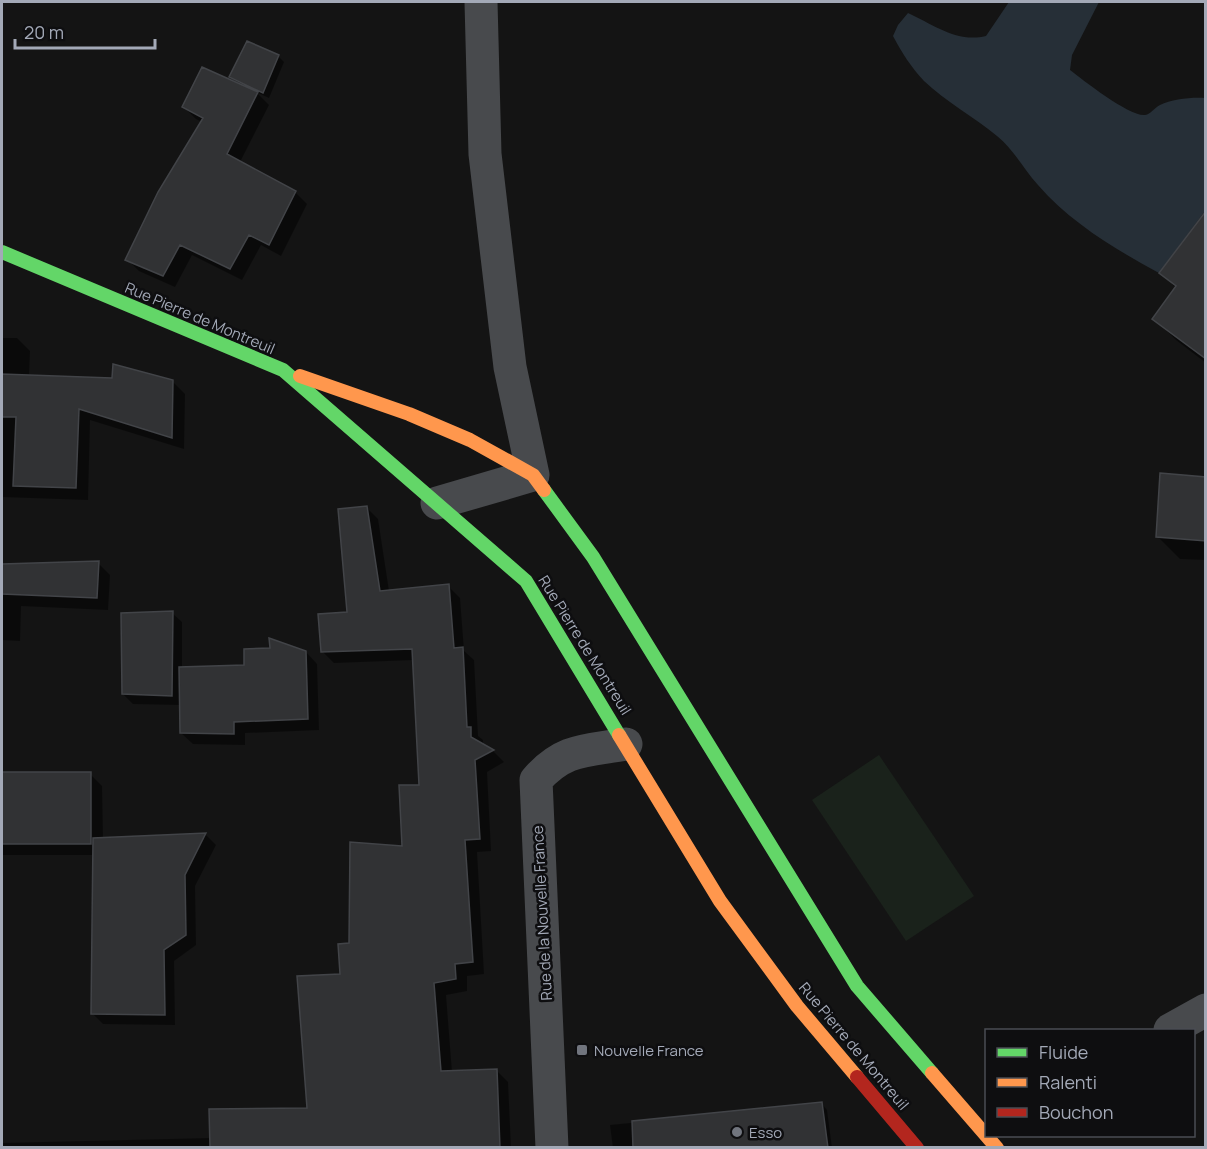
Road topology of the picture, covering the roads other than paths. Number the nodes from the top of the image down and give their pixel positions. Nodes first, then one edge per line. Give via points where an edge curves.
1 (481, 2) edge
2 (2, 252) edge
3 (283, 370) junction
4 (533, 476) junction
5 (437, 503) junction
6 (626, 744) junction
7 (1206, 1010) edge
8 (1172, 1029) edge
9 (985, 1133) edge
10 (552, 1148) edge
11 (917, 1148) edge

1 - 4 street via 485,154 510,367
2 - 3 main road, Rue Pierre de Montreuil
3 - 4 main road via 419,418 470,440
3 - 5 main road, Rue Pierre de Montreuil
4 - 5 street
4 - 9 main road via 593,557 857,986
5 - 6 main road, Rue Pierre de Montreuil via 526,580
6 - 10 street, Rue de la Nouvelle France via 567,754 548,766 536,780
6 - 11 main road, Rue Pierre de Montreuil via 720,901 797,1006
7 - 8 street

